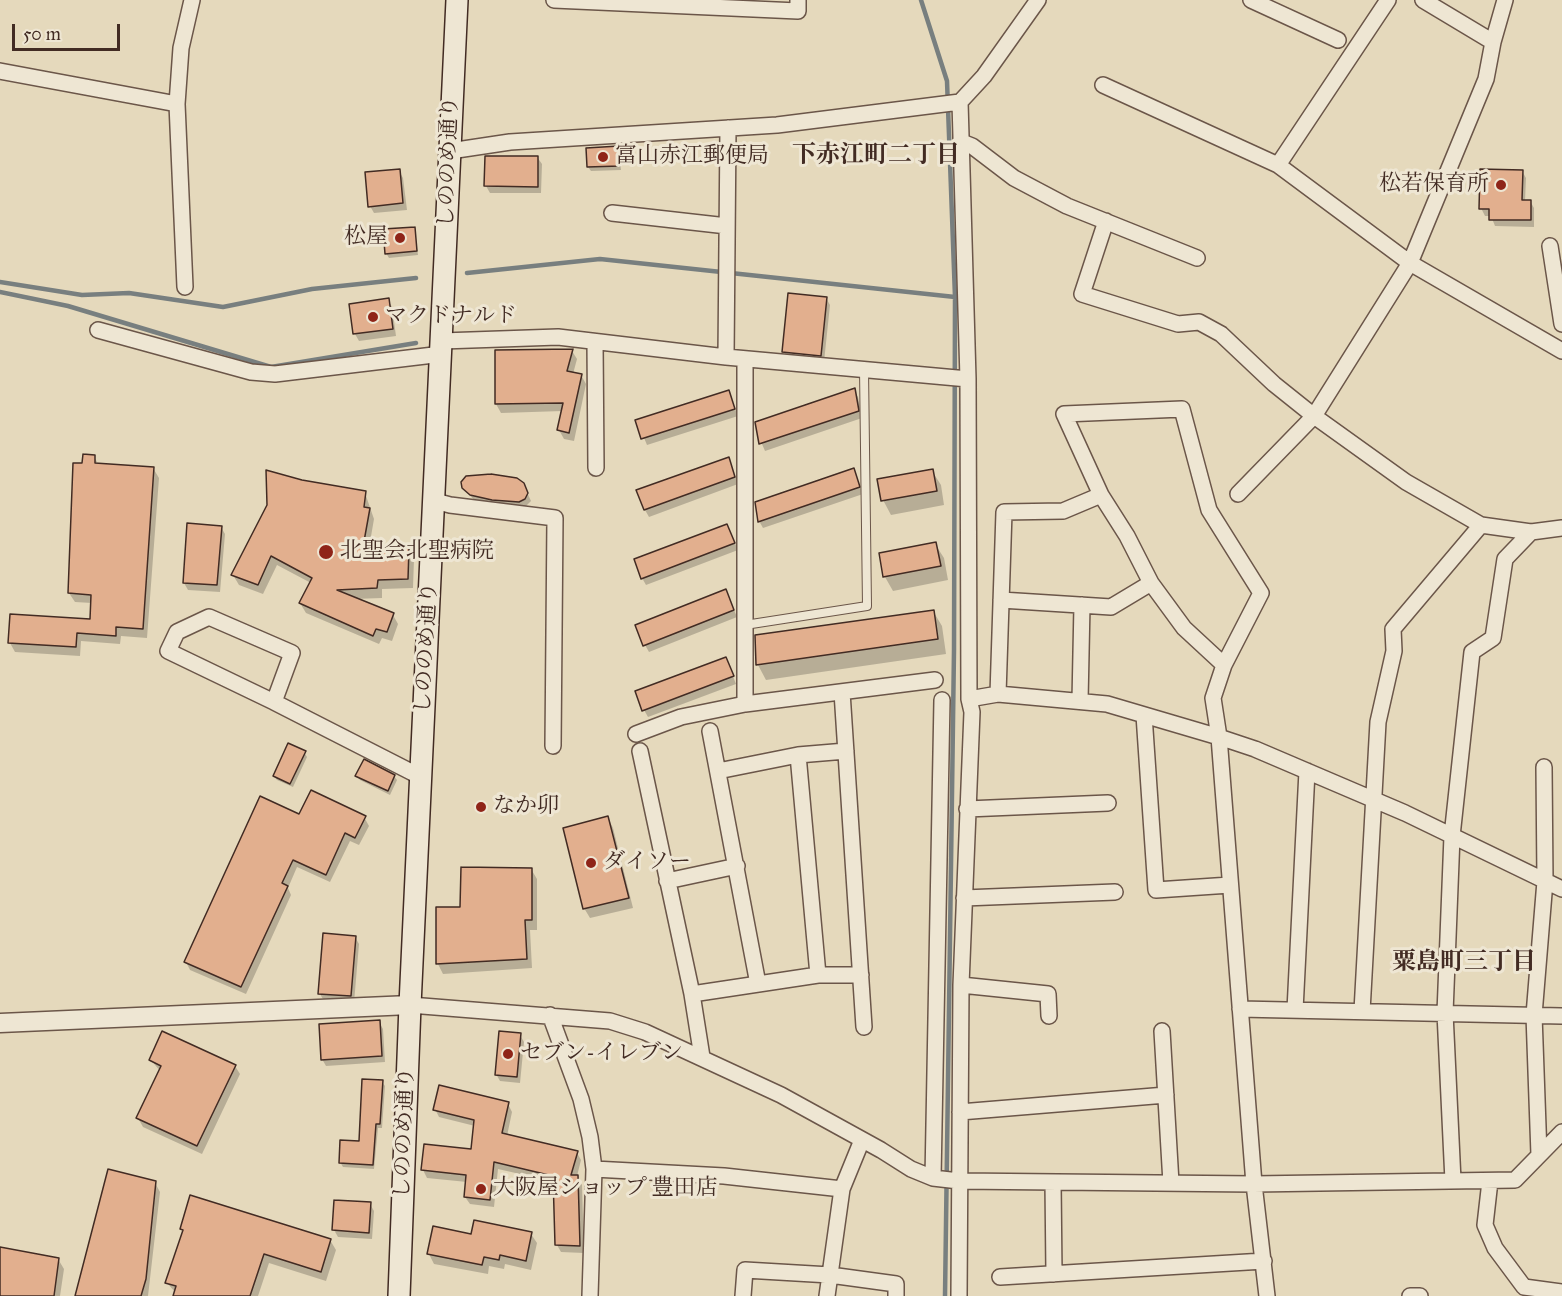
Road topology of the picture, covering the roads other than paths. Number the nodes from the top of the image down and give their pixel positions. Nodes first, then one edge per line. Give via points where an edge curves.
1 (192, 0) edge
2 (198, 0) edge
3 (457, 0) edge
4 (554, 0) edge
5 (798, 0) edge
6 (1038, 0) edge
7 (1251, 0) edge
8 (1388, 0) edge
9 (1423, 0) edge
10 (1505, 0) edge
11 (1338, 40) dead end
12 (1493, 42) junction
13 (0, 71) edge
14 (1103, 85) dead end
15 (951, 103) junction
16 (177, 104) junction
17 (728, 128) junction
18 (962, 142) junction
19 (450, 151) junction
20 (1278, 165) junction
21 (612, 213) dead end
22 (1106, 221) junction
23 (727, 226) junction
24 (1550, 246) dead end
25 (1197, 258) dead end
26 (1410, 263) junction
27 (185, 287) dead end
28 (1562, 324) edge
29 (98, 330) dead end
30 (595, 342) junction
31 (442, 348) junction
32 (1562, 351) edge
33 (726, 357) junction
34 (745, 359) junction
35 (864, 369) junction
36 (960, 378) junction
37 (1314, 416) junction
38 (596, 468) dead end
39 (1238, 494) dead end
40 (1101, 495) junction
41 (435, 501) junction
42 (1481, 525) junction
43 (1562, 528) edge
44 (1531, 531) junction
45 (1151, 583) junction
46 (1001, 600) junction
47 (1082, 605) junction
48 (745, 625) junction
49 (1224, 665) junction
50 (935, 681) dead end
51 (842, 692) junction
52 (998, 694) junction
53 (969, 699) junction
54 (942, 700) dead end
55 (1080, 700) junction
56 (274, 702) junction
57 (746, 704) junction
58 (1144, 715) junction
59 (710, 731) dead end
60 (636, 734) dead end
61 (1219, 737) junction
62 (553, 746) dead end
63 (640, 751) dead end
64 (846, 751) junction
65 (798, 755) junction
66 (1544, 767) dead end
67 (718, 771) junction
68 (1307, 771) junction
69 (421, 777) junction
70 (1373, 800) junction
71 (1108, 803) dead end
72 (968, 808) junction
73 (1452, 836) junction
74 (737, 866) junction
75 (1545, 880) junction
76 (668, 881) junction
77 (1230, 885) junction
78 (1562, 889) edge
79 (1114, 892) dead end
80 (964, 898) junction
81 (818, 975) junction
82 (861, 975) junction
83 (758, 984) junction
84 (962, 985) junction
85 (692, 994) junction
86 (410, 1005) junction
87 (1240, 1009) junction
88 (1295, 1010) junction
89 (1362, 1011) junction
90 (1445, 1013) junction
91 (550, 1015) junction
92 (1534, 1015) junction
93 (1049, 1016) dead end
94 (1562, 1016) edge
95 (0, 1023) edge
96 (864, 1027) dead end
97 (1162, 1031) dead end
98 (702, 1057) junction
99 (1166, 1095) junction
100 (960, 1112) junction
101 (1562, 1132) edge
102 (862, 1140) junction
103 (1539, 1155) junction
104 (594, 1169) junction
105 (935, 1178) junction
106 (956, 1181) junction
107 (1453, 1181) junction
108 (1490, 1181) junction
109 (1053, 1182) junction
110 (1171, 1183) junction
111 (1254, 1184) junction
112 (842, 1189) junction
113 (1264, 1261) junction
114 (1054, 1274) junction
115 (830, 1275) junction
116 (1000, 1277) dead end
117 (1562, 1292) edge
118 (399, 1296) edge
119 (590, 1296) edge
120 (743, 1296) edge
121 (827, 1296) edge
122 (896, 1296) edge
123 (959, 1296) edge
124 (1267, 1296) edge
125 (1410, 1296) edge
126 (1420, 1296) edge

1 - 2 street
1 - 16 street via 181,48
3 - 19 main road, しののめ通り
4 - 5 street via 798,11
6 - 15 street via 984,76
7 - 11 street
8 - 20 street
9 - 12 street
10 - 12 street
12 - 26 street via 1486,79
13 - 16 street
14 - 20 street
15 - 17 street
15 - 18 street
16 - 27 street
17 - 19 street via 510,142
17 - 23 street
18 - 22 street via 1014,178
18 - 36 street
19 - 31 main road, しののめ通り
20 - 26 street
21 - 23 street
22 - 25 street
22 - 37 street via 1082,294 1178,324 1199,322 1221,334
23 - 33 street
24 - 28 street
26 - 32 street
26 - 37 street
29 - 31 street via 251,372 275,374
30 - 31 street via 558,337
30 - 33 street
30 - 38 street
31 - 41 main road, しののめ通り
33 - 34 street
34 - 35 street
34 - 48 street
35 - 36 street
35 - 48 lane via 867,606
36 - 53 street
37 - 39 street
37 - 42 street via 1407,482
40 - 45 street
40 - 46 street via 1063,511 1004,512
40 - 49 street via 1064,414 1182,409 1209,510 1261,593
41 - 62 street via 555,518
41 - 69 main road, しののめ通り
42 - 44 street
42 - 70 street via 1393,629 1394,651 1378,722
43 - 44 street
44 - 73 street via 1505,559 1493,638 1472,652
45 - 47 street via 1112,607
45 - 49 street via 1184,628
46 - 47 street
46 - 52 street
47 - 55 street
48 - 57 street
49 - 61 street via 1213,698
50 - 51 street
51 - 57 street
51 - 64 street
52 - 53 street
52 - 55 street
53 - 72 street via 972,712
54 - 105 street
55 - 58 street
56 - 56 street via 292,652 208,617 177,632 168,651
56 - 69 street
57 - 60 street via 681,717
58 - 61 street
58 - 77 street via 1156,890
59 - 67 street
61 - 68 street
61 - 77 street
63 - 76 street
64 - 65 street
64 - 82 street
65 - 67 street
65 - 81 street
66 - 75 street
67 - 74 street
68 - 70 street
68 - 88 street
69 - 86 main road, しののめ通り
70 - 73 street
70 - 89 street
71 - 72 street
72 - 80 street
73 - 75 street
73 - 90 street
74 - 76 street
74 - 83 street
75 - 78 street
75 - 92 street
76 - 85 street
77 - 87 street
79 - 80 street
80 - 84 street
81 - 82 street
81 - 83 street
82 - 96 street
83 - 85 street
84 - 93 street via 1048,994
84 - 100 street
85 - 98 street
86 - 91 street
86 - 95 street
86 - 118 main road, しののめ通り
87 - 88 street
87 - 111 street
88 - 89 street
89 - 90 street
90 - 92 street
90 - 107 street
91 - 98 street via 610,1021
91 - 104 street via 581,1099
92 - 94 street
92 - 103 street
97 - 99 street
98 - 102 street via 782,1095
99 - 100 street
99 - 110 street
100 - 106 street
101 - 103 street
102 - 105 street via 911,1170
102 - 112 street
103 - 108 street via 1515,1180
104 - 112 street via 724,1176
104 - 119 street
105 - 106 street
106 - 109 street
106 - 123 street
107 - 108 street
107 - 111 street
108 - 117 street via 1485,1225 1495,1248 1524,1287
109 - 110 street
109 - 114 street
110 - 111 street
111 - 113 street
112 - 115 street
113 - 114 street
113 - 124 street
114 - 116 street
115 - 120 street via 744,1270
115 - 121 street
115 - 122 street via 896,1284
125 - 126 street

